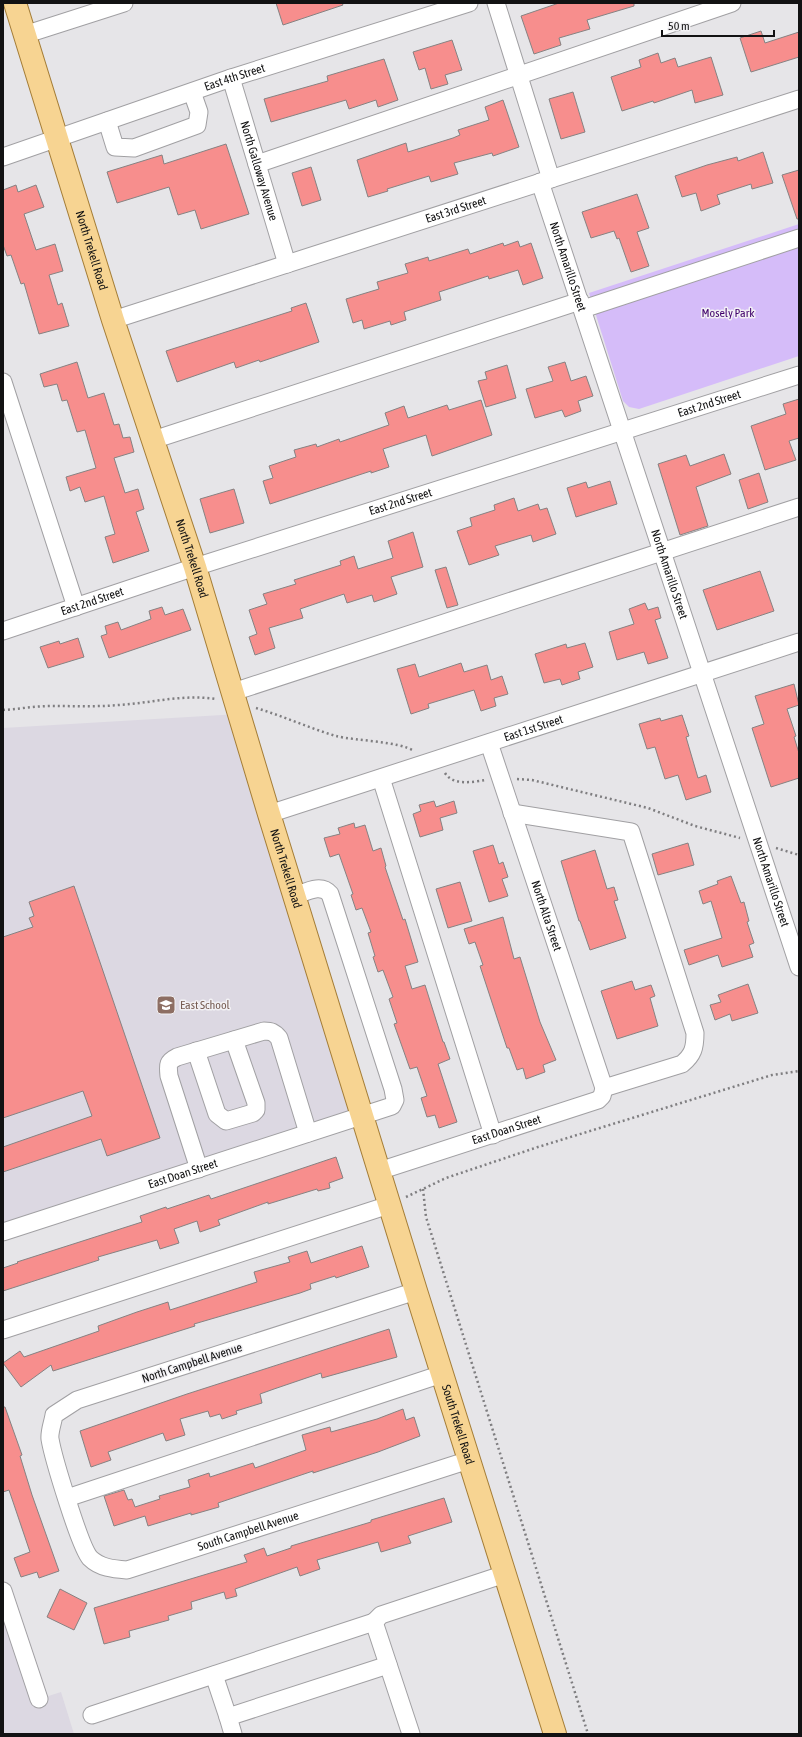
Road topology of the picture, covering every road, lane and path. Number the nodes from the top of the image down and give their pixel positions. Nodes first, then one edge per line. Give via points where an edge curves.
1 (15, 3) edge
2 (124, 3) edge
3 (469, 3) edge
4 (496, 3) edge
5 (732, 3) edge
6 (24, 35) junction
7 (519, 75) junction
8 (231, 78) junction
9 (192, 92) junction
10 (799, 99) edge
11 (107, 121) junction
12 (56, 139) junction
13 (3, 156) edge
14 (257, 164) junction
15 (546, 181) junction
16 (799, 238) edge
17 (287, 264) junction
18 (581, 305) junction
19 (113, 320) junction
20 (799, 375) edge
21 (3, 382) edge
22 (623, 432) junction
23 (153, 440) junction
24 (799, 507) edge
25 (662, 551) junction
26 (196, 567) junction
27 (76, 607) junction
28 (3, 631) edge
29 (799, 642) edge
30 (703, 674) junction
31 (234, 697) junction
32 (3, 710) edge
33 (489, 743) junction
34 (381, 778) junction
35 (512, 813) junction
36 (269, 814) junction
37 (294, 896) junction
38 (799, 967) edge
39 (234, 1040) junction
40 (196, 1051) junction
41 (799, 1071) edge
42 (604, 1088) junction
43 (362, 1115) junction
44 (308, 1133) junction
45 (493, 1134) junction
46 (199, 1168) junction
47 (379, 1171) junction
48 (423, 1189) junction
49 (389, 1205) junction
50 (3, 1232) edge
51 (416, 1291) junction
52 (3, 1330) edge
53 (442, 1374) junction
54 (468, 1460) junction
55 (67, 1498) junction
56 (505, 1574) junction
57 (3, 1591) edge
58 (374, 1622) junction
59 (388, 1665) junction
60 (214, 1675) junction
61 (39, 1699) dead end
62 (92, 1714) dead end
63 (228, 1717) junction
64 (233, 1734) edge
65 (411, 1734) edge
66 (555, 1734) edge
67 (588, 1734) edge

1 - 6 main road, North Trekell Road
2 - 6 street
3 - 8 street, East 4th Street
4 - 7 street, North Amarillo Street
5 - 7 street
6 - 12 main road, North Trekell Road
7 - 14 street
7 - 15 street, North Amarillo Street
8 - 9 street, East 4th Street
8 - 14 street, North Galloway Avenue
9 - 11 street, East 4th Street
9 - 11 street via 199,112 198,125 134,148 115,147
10 - 15 street, East 3rd Street
11 - 12 street, East 4th Street
12 - 13 street, East 4th Street
12 - 19 main road, North Trekell Road
14 - 17 street, North Galloway Avenue
15 - 17 street, East 3rd Street
15 - 18 street, North Amarillo Street
16 - 18 street
17 - 19 street, East 3rd Street
18 - 22 street, North Amarillo Street
18 - 23 street
19 - 23 main road, North Trekell Road
20 - 22 street, East 2nd Street
21 - 27 street
22 - 25 street, North Amarillo Street
22 - 26 street, East 2nd Street
23 - 26 main road, North Trekell Road
24 - 25 street
25 - 30 street, North Amarillo Street
25 - 31 street
26 - 27 street, East 2nd Street
26 - 31 main road, North Trekell Road
27 - 28 street, East 2nd Street
29 - 30 street, East 1st Street
30 - 33 street, East 1st Street
30 - 38 street, North Amarillo Street
31 - 32 path
31 - 36 main road, North Trekell Road
33 - 34 street, East 1st Street
33 - 35 street, North Alta Street
34 - 36 street, East 1st Street
34 - 45 street
35 - 42 street, North Alta Street
35 - 42 street via 631,832 695,1033 695,1046 690,1057 682,1064
36 - 37 main road, North Trekell Road
37 - 43 main road, North Trekell Road
37 - 43 street, East Doan Street via 319,888 326,889 330,894 393,1089 395,1100 392,1106
39 - 40 street
39 - 40 street via 256,1103 256,1110 226,1121 217,1114
39 - 44 street via 264,1031 272,1031 279,1038
40 - 46 street via 177,1057 169,1061 168,1065 169,1076
41 - 48 path via 772,1075 538,1147 446,1178
42 - 45 street, East Doan Street via 598,1100
43 - 44 street, East Doan Street
43 - 47 main road, South Trekell Road
44 - 46 street, East Doan Street
45 - 47 street, East Doan Street
46 - 50 street, East Doan Street
47 - 49 main road, South Trekell Road
48 - 49 path
48 - 67 path via 428,1225
49 - 51 main road, South Trekell Road
49 - 52 street
51 - 53 main road, South Trekell Road
51 - 55 street, North Campbell Avenue via 77,1400 54,1415 50,1438
53 - 54 main road, South Trekell Road
53 - 55 street
54 - 55 street, South Campbell Avenue via 127,1570 108,1569 90,1558
54 - 56 main road, South Trekell Road
56 - 58 street via 381,1614
56 - 66 main road, South Trekell Road
57 - 61 street
58 - 59 street
58 - 60 street
59 - 63 street
59 - 65 street
60 - 62 street
60 - 63 street
63 - 64 street

